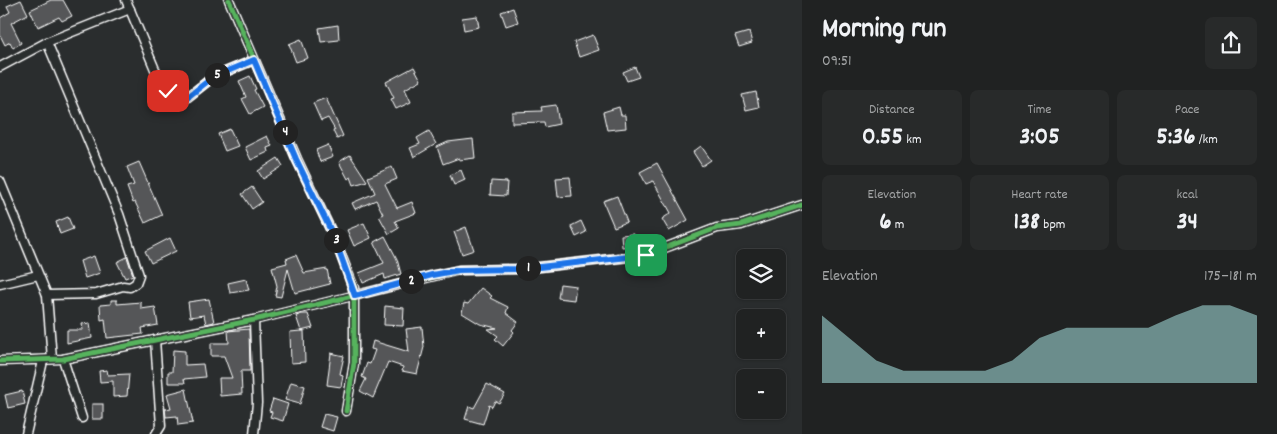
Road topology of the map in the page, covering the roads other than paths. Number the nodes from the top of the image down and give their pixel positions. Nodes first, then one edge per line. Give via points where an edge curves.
1 (126, 0) edge
2 (228, 0) edge
3 (130, 9) junction
4 (47, 42) junction
5 (254, 60) junction
6 (0, 66) edge
7 (0, 181) edge
8 (802, 205) edge
9 (38, 275) junction
10 (0, 284) edge
11 (47, 295) junction
12 (355, 296) junction
13 (254, 320) junction
14 (155, 340) junction
15 (52, 359) junction
16 (63, 359) junction
17 (0, 361) edge
18 (43, 361) junction
19 (346, 411) dead end
20 (82, 418) dead end
21 (158, 433) edge
22 (26, 434) edge
23 (254, 434) edge

1 - 3 street
2 - 5 street
3 - 4 street
3 - 5 street via 159,79 168,91 184,100 213,77
4 - 6 street
4 - 11 street via 119,214 138,275 136,283 130,287 96,294
5 - 12 street via 296,159 334,237
7 - 9 street
8 - 12 street via 740,225 717,228 646,255 522,269 459,270
9 - 10 street
9 - 11 street
11 - 15 street
12 - 13 street
12 - 19 street via 354,363
13 - 14 street
13 - 23 street via 257,403
14 - 16 street
14 - 21 street via 162,426
15 - 16 street
15 - 18 street
16 - 20 street
17 - 18 street
18 - 22 street

